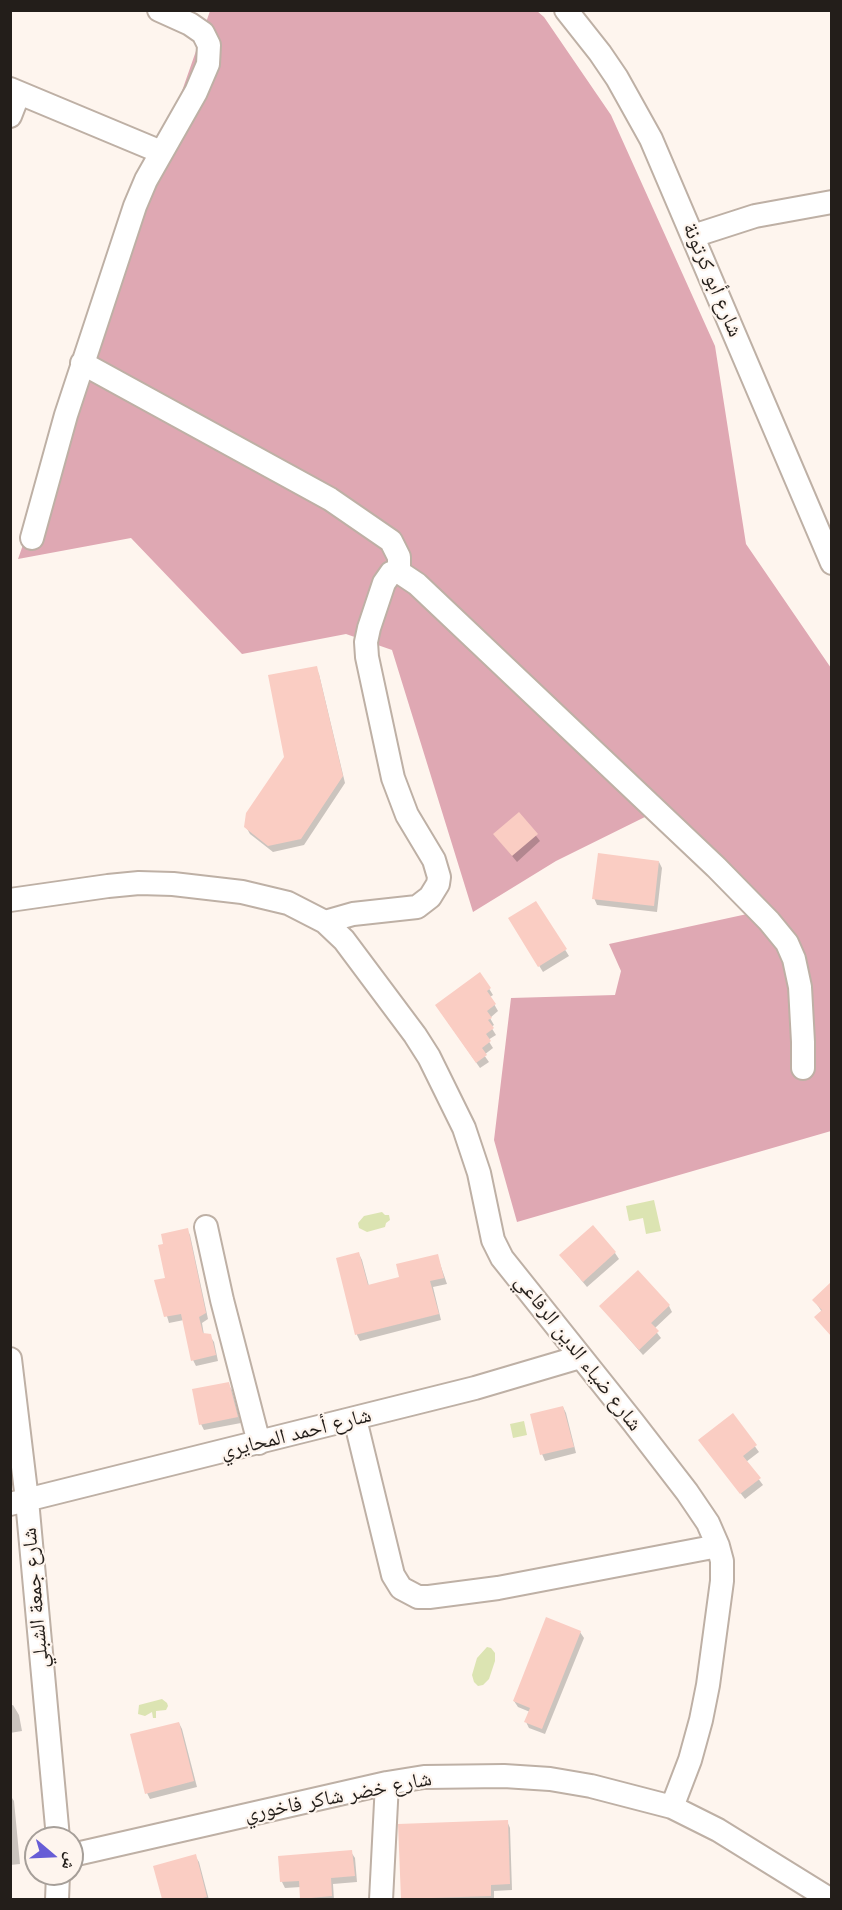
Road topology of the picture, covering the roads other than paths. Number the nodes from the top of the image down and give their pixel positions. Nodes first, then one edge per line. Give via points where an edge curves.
1 (159, 10) edge
2 (566, 10) edge
3 (15, 91) edge
4 (10, 116) edge
5 (161, 152) junction
6 (831, 202) edge
7 (693, 236) junction
8 (82, 363) junction
9 (32, 537) dead end
10 (831, 563) edge
11 (399, 572) junction
12 (10, 900) edge
13 (325, 922) junction
14 (803, 1068) dead end
15 (206, 1227) dead end
16 (580, 1357) junction
17 (10, 1359) edge
18 (355, 1419) junction
19 (259, 1443) junction
20 (19, 1502) edge
21 (718, 1546) junction
22 (387, 1783) junction
23 (672, 1807) junction
24 (57, 1826) edge
25 (84, 1852) edge
26 (381, 1899) edge
27 (831, 1899) edge

1 - 5 street via 198,29 206,38 209,54 196,92
2 - 7 street, شارع أبو كرتونة via 600,53 632,105
3 - 4 street
3 - 5 street
5 - 8 street via 131,216
6 - 7 street via 755,216
7 - 10 street, شارع أبو كرتونة
8 - 9 street
8 - 11 street via 330,499 391,541 399,557
11 - 13 street via 391,573 384,583 369,628 367,657 393,778 407,815 434,860 438,884 417,907 353,914
11 - 14 street via 417,584 716,867 787,943 800,987
12 - 13 street, شارع ضياء الدين الرفاعي via 139,883 173,885 266,896
13 - 16 street, شارع ضياء الدين الرفاعي via 398,1011 429,1057 464,1128 479,1173 493,1240 502,1258
15 - 19 street
16 - 18 street, شارع أحمد المحايري
16 - 21 street, شارع ضياء الدين الرفاعي via 687,1492
17 - 20 street, شارع جمعة الشبلي
18 - 19 street, شارع أحمد المحايري
18 - 21 street via 393,1575 401,1588 418,1597 498,1588
19 - 20 street, شارع أحمد المحايري
20 - 24 street, شارع جمعة الشبلي
21 - 23 street, شارع ضياء الدين الرفاعي via 722,1581 708,1685 693,1750
22 - 23 street, شارع خضر شاكر فاخوري via 464,1775 550,1779
22 - 25 street, شارع خضر شاكر فاخوري
22 - 26 street
23 - 27 street, شارع خضر شاكر فاخوري via 718,1830

